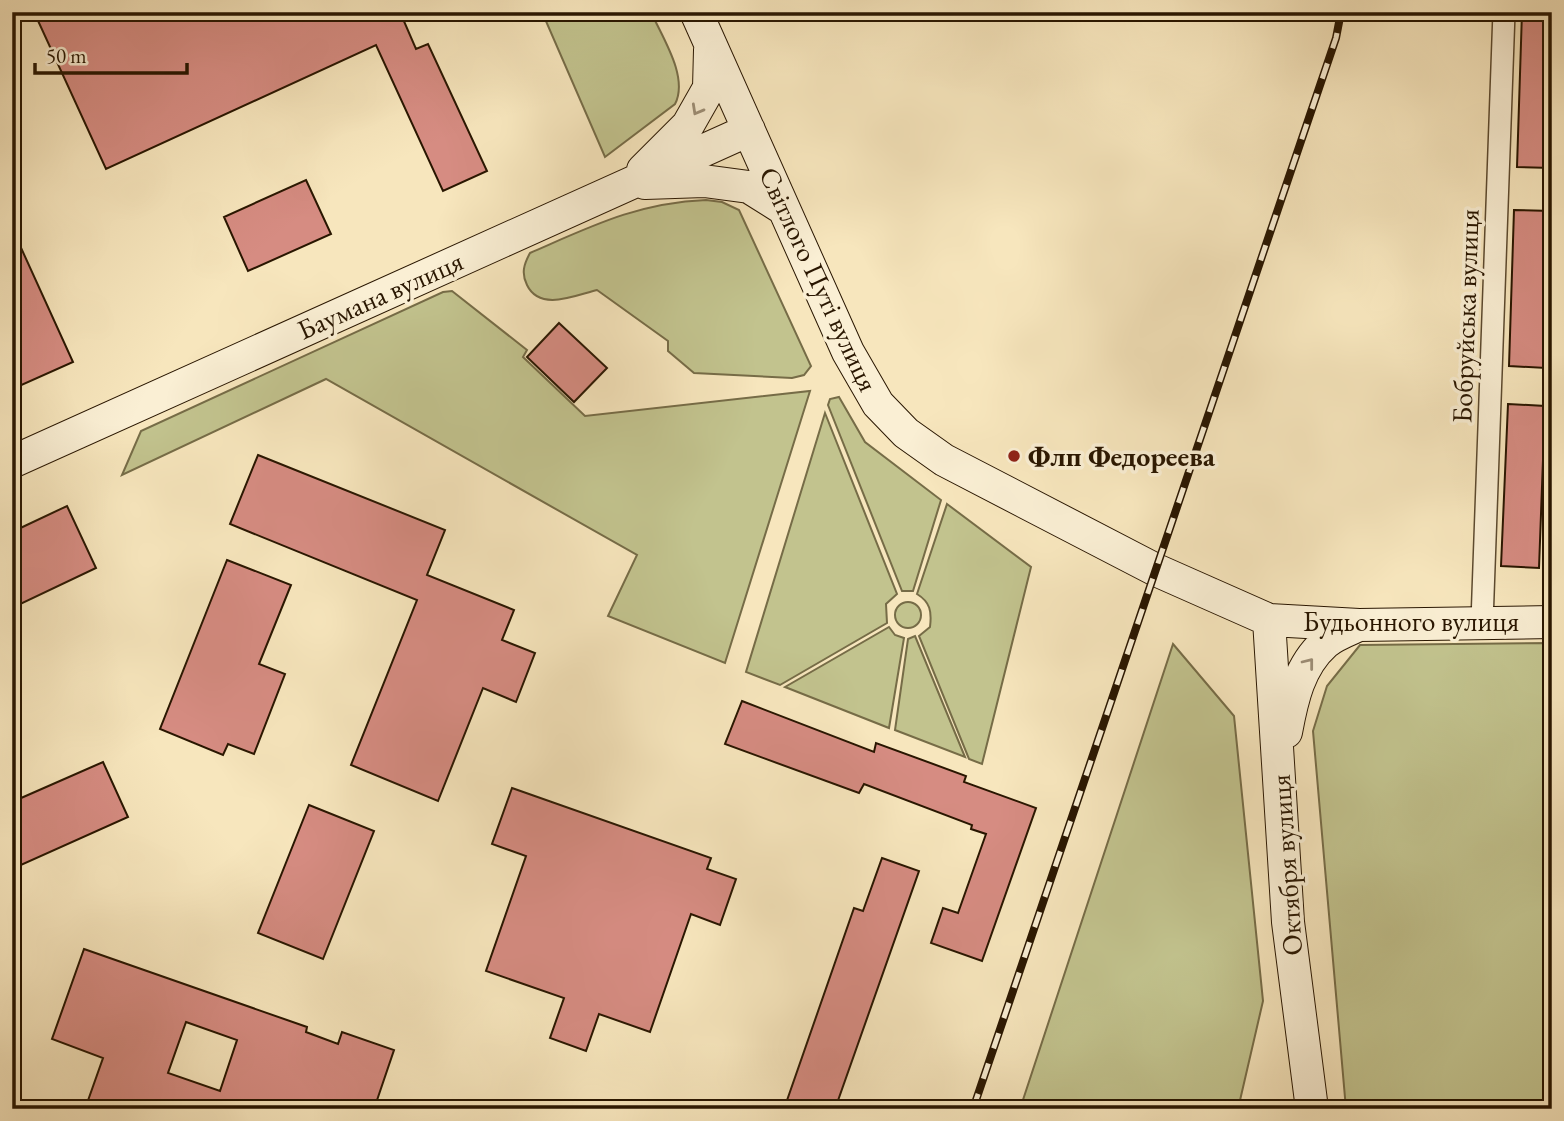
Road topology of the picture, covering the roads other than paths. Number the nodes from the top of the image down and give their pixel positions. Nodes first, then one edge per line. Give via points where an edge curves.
1 (695, 12) edge
2 (1504, 12) edge
3 (710, 45) junction
4 (749, 130) junction
5 (630, 183) junction
6 (784, 209) junction
7 (12, 462) edge
8 (1269, 620) junction
9 (1482, 622) junction
10 (1552, 622) edge
11 (1359, 625) junction
12 (1279, 775) junction
13 (1312, 1109) edge

1 - 3 main road, Світлого Путі вулиця
2 - 9 street, Бобруйська вулиця
3 - 4 main road, Світлого Путі вулиця
3 -> 5 main road via 709,88 688,125
4 - 5 main road, Баумана вулиця
4 - 6 main road, Світлого Путі вулиця
5 - 6 main road via 704,181 749,187
5 - 7 main road, Баумана вулиця
6 - 8 main road, Світлого Путі вулиця via 848,352 878,404 906,433 944,460 1156,570
8 - 11 main road, Будьонного вулиця
8 - 12 main road, Октября вулиця
9 - 10 main road, Будьонного вулиця
9 - 11 main road, Будьонного вулиця
12 -> 11 main road via 1291,704 1302,672 1325,643
12 - 13 main road, Октября вулиця via 1288,922

